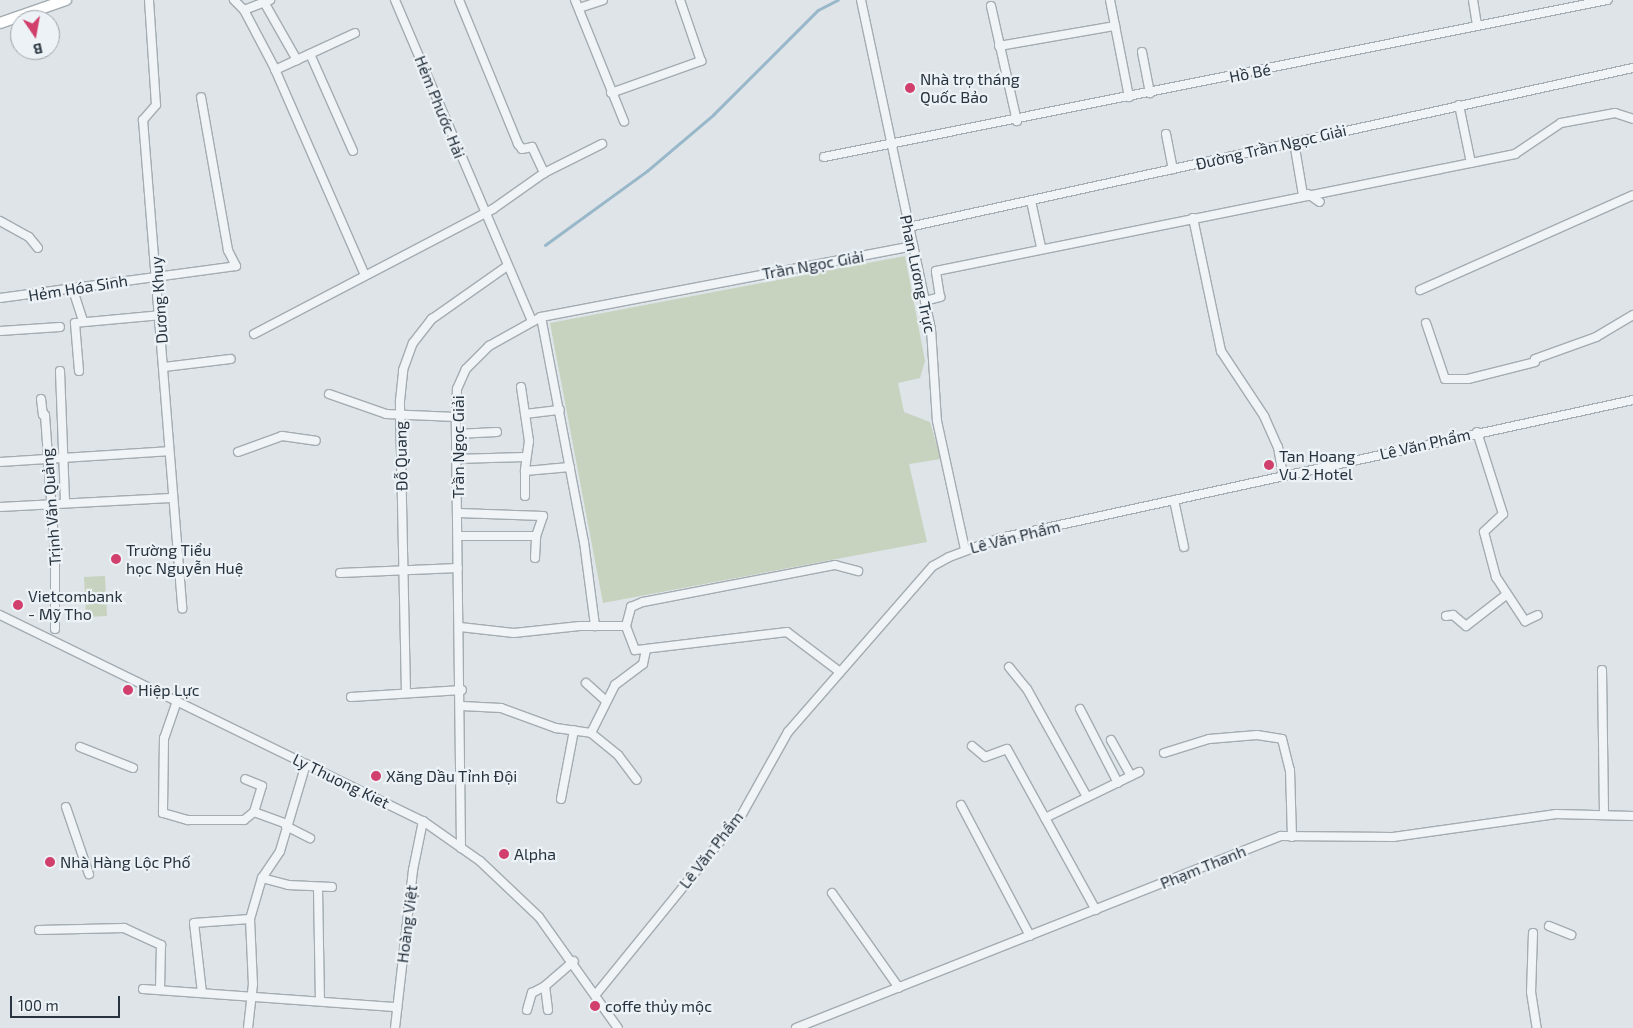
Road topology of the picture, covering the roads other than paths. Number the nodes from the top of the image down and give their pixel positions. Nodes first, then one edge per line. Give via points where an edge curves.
1 (66, 0) edge
2 (149, 0) edge
3 (234, 0) edge
4 (396, 0) edge
5 (459, 0) edge
6 (603, 0) edge
7 (680, 0) edge
8 (861, 0) edge
9 (1110, 0) edge
10 (1473, 0) edge
11 (1607, 0) edge
12 (267, 1) edge
13 (577, 4) edge
14 (991, 6) dead end
15 (244, 10) junction
16 (0, 23) edge
17 (1115, 26) junction
18 (1477, 26) junction
19 (355, 32) dead end
20 (998, 46) junction
21 (1142, 52) dead end
22 (310, 54) junction
23 (297, 60) junction
24 (1633, 68) edge
25 (275, 70) junction
26 (611, 93) junction
27 (1150, 93) junction
28 (201, 97) dead end
29 (1129, 97) junction
30 (1459, 105) junction
31 (1633, 119) edge
32 (624, 121) dead end
33 (1017, 121) junction
34 (1166, 134) dead end
35 (1294, 142) junction
36 (602, 144) dead end
37 (893, 146) junction
38 (353, 151) dead end
39 (824, 158) dead end
40 (1471, 164) junction
41 (1173, 168) junction
42 (544, 173) junction
43 (1306, 194) junction
44 (1633, 195) edge
45 (1031, 201) junction
46 (1320, 202) dead end
47 (485, 213) junction
48 (1193, 218) junction
49 (0, 221) edge
50 (909, 227) junction
51 (913, 246) junction
52 (1041, 247) junction
53 (38, 248) dead end
54 (507, 266) junction
55 (365, 275) junction
56 (157, 277) junction
57 (73, 290) junction
58 (1420, 290) dead end
59 (0, 298) edge
60 (925, 300) junction
61 (161, 315) junction
62 (1633, 315) edge
63 (541, 317) junction
64 (83, 321) junction
65 (532, 322) junction
66 (1426, 323) dead end
67 (60, 327) dead end
68 (0, 331) edge
69 (254, 334) dead end
70 (231, 358) dead end
71 (164, 367) junction
72 (60, 371) dead end
73 (79, 371) dead end
74 (521, 387) dead end
75 (329, 394) dead end
76 (41, 399) dead end
77 (1633, 400) edge
78 (560, 410) junction
79 (526, 414) junction
80 (400, 416) junction
81 (456, 417) junction
82 (497, 432) dead end
83 (1477, 432) junction
84 (456, 434) junction
85 (316, 441) dead end
86 (168, 451) junction
87 (238, 452) dead end
88 (525, 457) junction
89 (62, 458) junction
90 (47, 459) junction
91 (456, 459) junction
92 (0, 462) edge
93 (570, 468) junction
94 (525, 471) junction
95 (1283, 475) junction
96 (525, 496) dead end
97 (171, 498) junction
98 (1174, 500) junction
99 (65, 503) junction
100 (52, 504) junction
101 (0, 508) edge
102 (458, 514) junction
103 (458, 536) junction
104 (536, 536) junction
105 (1184, 547) dead end
106 (965, 549) junction
107 (535, 558) dead end
108 (458, 568) junction
109 (402, 569) junction
110 (858, 571) dead end
111 (340, 572) dead end
112 (1506, 595) junction
113 (182, 608) dead end
114 (0, 615) edge
115 (1446, 616) dead end
116 (1538, 616) dead end
117 (595, 626) junction
118 (626, 626) junction
119 (460, 627) junction
120 (55, 629) dead end
121 (646, 650) junction
122 (1009, 667) dead end
123 (1602, 670) dead end
124 (840, 672) junction
125 (586, 683) dead end
126 (462, 690) junction
127 (406, 693) junction
128 (351, 697) dead end
129 (177, 701) junction
130 (606, 701) junction
131 (462, 706) junction
132 (1080, 709) dead end
133 (574, 730) junction
134 (591, 733) junction
135 (1111, 740) dead end
136 (972, 746) dead end
137 (80, 748) dead end
138 (1164, 754) dead end
139 (306, 764) junction
140 (133, 768) dead end
141 (1140, 772) dead end
142 (1131, 776) junction
143 (245, 779) dead end
144 (637, 780) dead end
145 (1118, 783) junction
146 (1087, 797) junction
147 (561, 799) dead end
148 (961, 805) dead end
149 (66, 807) dead end
150 (254, 812) junction
151 (1604, 813) junction
152 (1633, 816) edge
153 (1045, 818) junction
154 (423, 821) junction
155 (287, 825) junction
156 (1292, 837) junction
157 (310, 838) dead end
158 (461, 848) junction
159 (89, 874) dead end
160 (262, 878) junction
161 (332, 887) dead end
162 (318, 888) junction
163 (832, 893) dead end
164 (1096, 910) junction
165 (250, 919) junction
166 (1549, 926) dead end
167 (40, 930) dead end
168 (1533, 933) dead end
169 (1571, 935) dead end
170 (1030, 936) junction
171 (574, 962) junction
172 (545, 986) junction
173 (899, 988) junction
174 (143, 989) dead end
175 (160, 990) junction
176 (202, 993) junction
177 (597, 993) junction
178 (251, 997) junction
179 (320, 1002) junction
180 (397, 1007) junction
181 (527, 1010) dead end
182 (548, 1010) dead end
183 (248, 1028) edge
184 (395, 1028) edge
185 (618, 1028) edge
186 (796, 1028) edge
187 (1537, 1028) edge

1 - 16 main road
2 - 56 street, Dương Khuy via 156,105 143,120
3 - 15 street
4 - 47 street, Hẻm Phước Hải
5 - 42 street via 518,144 522,150 532,147
6 - 13 street
7 - 26 street via 700,61
8 - 37 street, Phan Lương Trực
9 - 17 street
10 - 18 street
11 - 18 street, Hồ Bé
12 - 15 street
12 - 23 street
13 - 26 street
14 - 20 street
15 - 25 street
17 - 20 street
17 - 29 street
18 - 27 street, Hồ Bé
19 - 22 street
20 - 33 street
21 - 27 street
22 - 23 street
22 - 38 street
23 - 25 street
24 - 30 street, Đường Trần Ngọc Giải
25 - 55 street
26 - 32 street
27 - 29 street, Hồ Bé
28 - 56 street, Hẻm Hóa Sinh via 228,250 236,266
29 - 33 street, Hồ Bé
30 - 35 street, Đường Trần Ngọc Giải
30 - 40 street
31 - 40 street via 1615,113 1561,123 1523,151
33 - 37 street, Hồ Bé
34 - 41 street
35 - 41 street, Đường Trần Ngọc Giải
35 - 43 street
36 - 42 street
37 - 39 street, Hồ Bé
37 - 50 street, Phan Lương Trực
40 - 43 street
41 - 45 street, Đường Trần Ngọc Giải
42 - 47 street
43 - 46 street
43 - 48 street
44 - 58 street
45 - 50 street, Đường Trần Ngọc Giải
45 - 52 street
47 - 54 street, Hẻm Phước Hải
47 - 55 street
48 - 52 street
48 - 95 street via 1221,351 1264,416 1278,447
49 - 53 street via 29,237
50 - 51 street, Phan Lương Trực
51 - 60 street, Phan Lương Trực
51 - 63 street, Trần Ngọc Giải
52 - 60 street via 936,271 940,297
54 - 65 street, Hẻm Phước Hải
54 - 80 street, Đỗ Quang via 420,332 403,370
55 - 69 street
56 - 57 street, Hẻm Hóa Sinh
56 - 61 street, Dương Khuy
57 - 59 street, Hẻm Hóa Sinh
57 - 64 street
60 - 106 street, Phan Lương Trực via 934,349 939,438
61 - 64 street
61 - 71 street, Dương Khuy
62 - 66 street via 1596,337 1535,361 1468,379 1445,379
63 - 65 street, Trần Ngọc Giải
63 - 78 street
64 - 73 street via 74,323
65 - 81 street, Trần Ngọc Giải via 489,346 466,370 457,389
67 - 68 street
70 - 71 street
71 - 86 street, Dương Khuy
72 - 89 street
74 - 79 street
75 - 80 street
76 - 90 street, Trịnh Văn Quảng
77 - 83 street, Lê Văn Phẩm
78 - 79 street
78 - 93 street
79 - 88 street
80 - 81 street
80 - 109 street, Đỗ Quang
81 - 84 street, Trần Ngọc Giải
82 - 84 street
83 - 95 street, Lê Văn Phẩm
83 - 112 street via 1503,514 1487,527 1484,537
84 - 91 street, Trần Ngọc Giải
85 - 87 street via 282,436
86 - 89 street
86 - 97 street, Dương Khuy
88 - 91 street
88 - 94 street
89 - 90 street
89 - 99 street
90 - 92 street
90 - 100 street, Trịnh Văn Quảng
91 - 102 street, Trần Ngọc Giải
93 - 94 street
93 - 117 street
94 - 96 street
95 - 98 street, Lê Văn Phẩm
97 - 99 street
97 - 113 street, Dương Khuy
98 - 105 street
98 - 106 street, Lê Văn Phẩm
99 - 100 street
100 - 101 street
100 - 120 street, Trịnh Văn Quảng
102 - 103 street, Trần Ngọc Giải
102 - 104 street via 541,513
103 - 104 street
103 - 108 street, Trần Ngọc Giải
104 - 107 street
106 - 124 street, Lê Văn Phẩm via 933,566
108 - 109 street
108 - 119 street, Trần Ngọc Giải
109 - 111 street
109 - 127 street, Đỗ Quang
110 - 118 street via 835,565 644,602 631,607
112 - 115 street via 1466,626 1453,615
112 - 116 street via 1525,621
114 - 129 street, Ly Thuong Kiet
117 - 118 street
117 - 119 street via 514,633
118 - 121 street via 632,648
119 - 126 street, Trần Ngọc Giải
121 - 124 street via 780,631 794,636
121 - 130 street via 643,664 615,685
122 - 146 street via 1027,689
123 - 151 street
124 - 177 street, Lê Văn Phẩm via 783,739 741,816
125 - 130 street
126 - 127 street
126 - 131 street, Trần Ngọc Giải
127 - 128 street
129 - 139 street, Ly Thuong Kiet
129 - 150 street via 164,738 163,813 188,820 237,822
130 - 134 street
131 - 133 street via 501,708
131 - 158 street, Trần Ngọc Giải
132 - 145 street
133 - 134 street
133 - 147 street
134 - 144 street via 618,755
135 - 142 street
136 - 153 street via 985,757 1007,749
137 - 140 street
138 - 156 street via 1209,740 1217,742 1257,735 1282,739 1290,770
139 - 154 street, Ly Thuong Kiet
139 - 155 street
141 - 142 street
142 - 145 street
143 - 150 street via 262,786
145 - 146 street
146 - 153 street
148 - 170 street
149 - 159 street
150 - 155 street
151 - 152 street, Phạm Thanh
151 - 156 street, Phạm Thanh via 1556,814 1393,837
153 - 164 street
154 - 158 street, Ly Thuong Kiet
154 - 180 street, Hoàng Việt via 413,870
155 - 157 street
155 - 160 street via 280,851
156 - 164 street, Phạm Thanh via 1253,846
158 - 171 street, Ly Thuong Kiet via 517,894
160 - 162 street
160 - 165 street
161 - 162 street
162 - 179 street
163 - 173 street
164 - 170 street, Phạm Thanh
165 - 176 street via 194,923
165 - 178 street
166 - 169 street
167 - 175 street via 124,928 161,945
168 - 187 street via 1531,992
170 - 173 street, Phạm Thanh
171 - 172 street
171 - 177 street, Ly Thuong Kiet
172 - 181 street via 532,993
172 - 182 street
173 - 186 street, Phạm Thanh
174 - 175 street
175 - 176 street
176 - 178 street
177 - 185 street, Ly Thuong Kiet
178 - 179 street
178 - 183 street
179 - 180 street
180 - 184 street, Hoàng Việt

